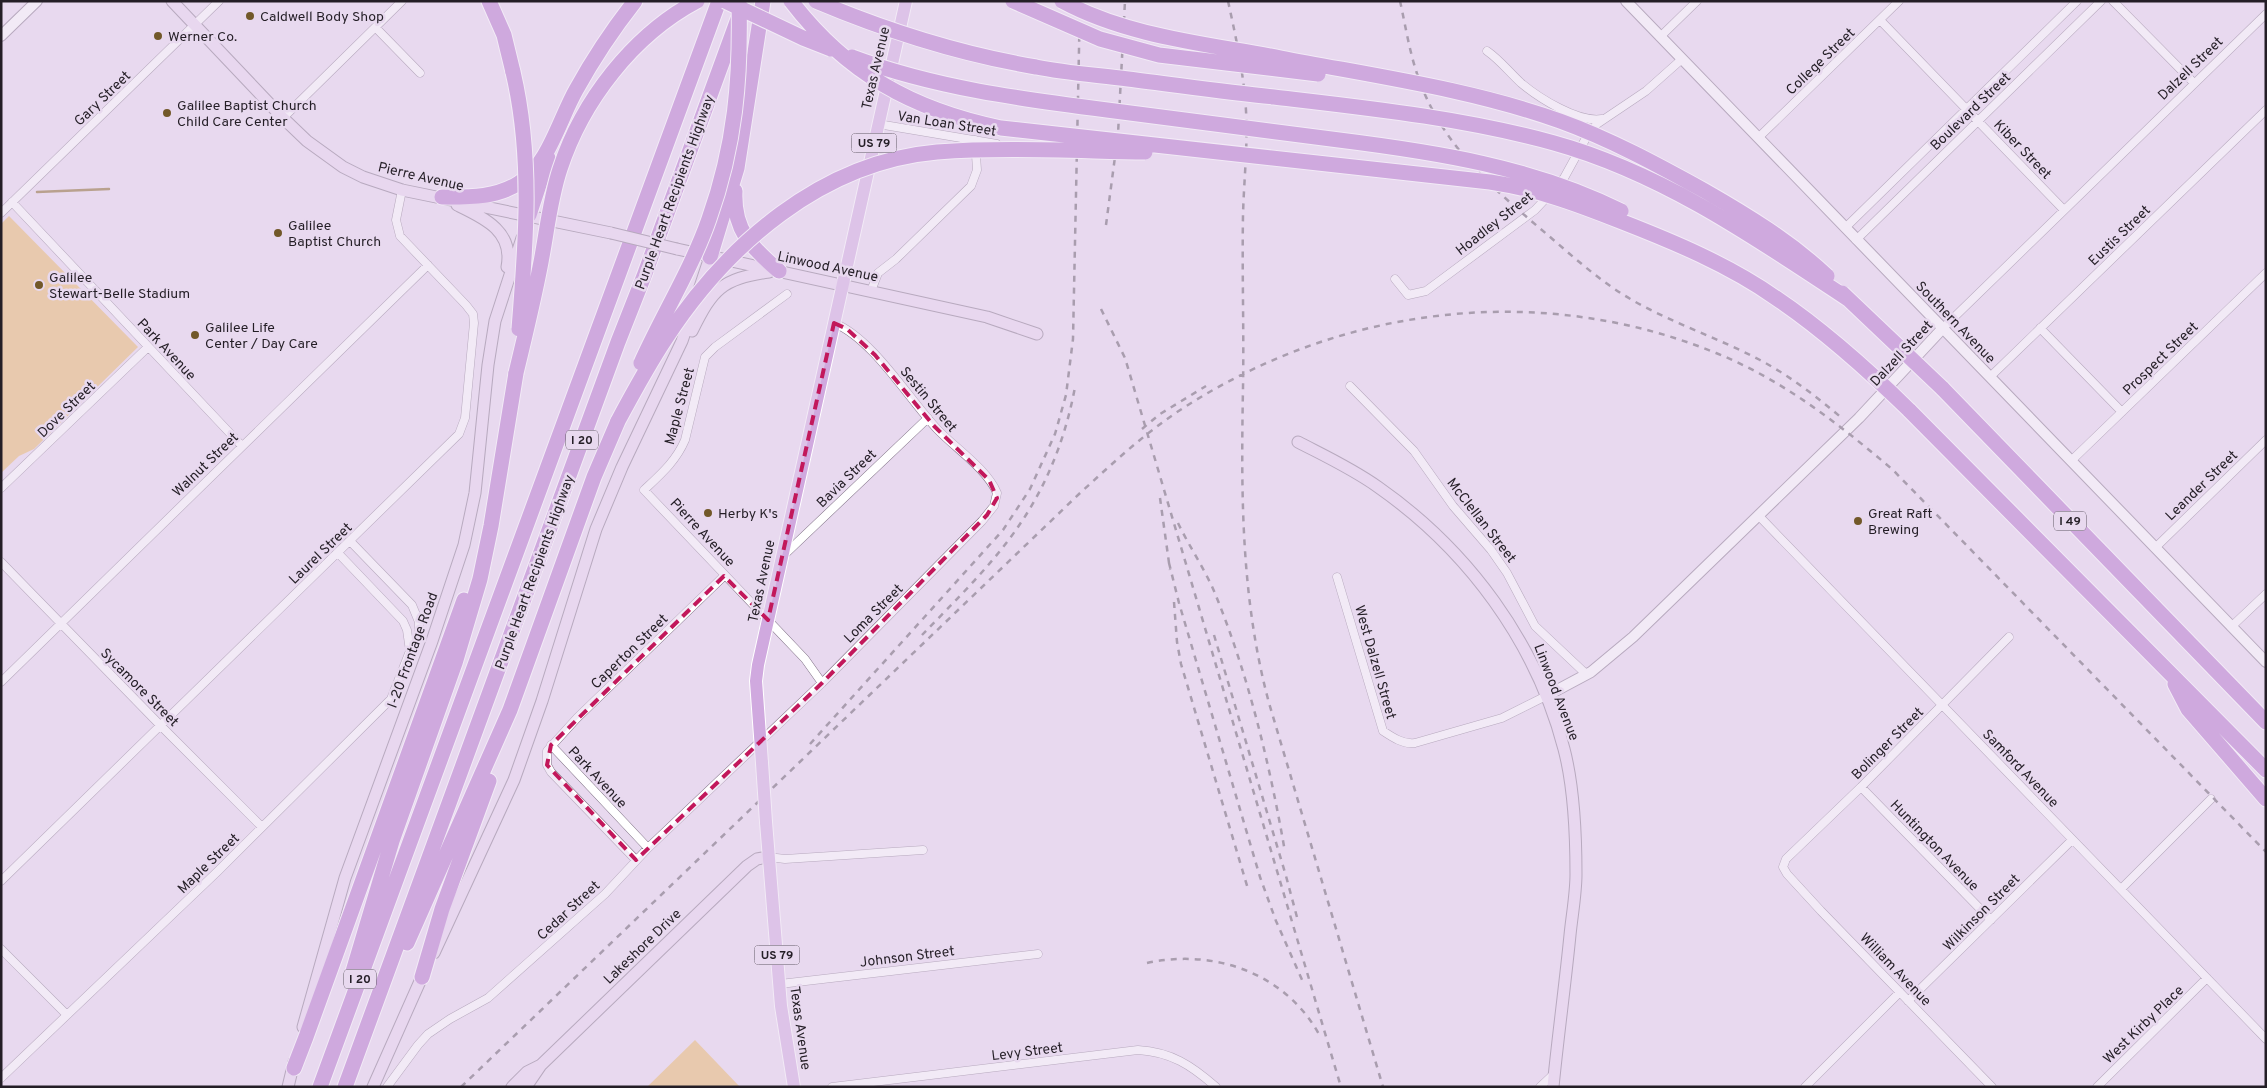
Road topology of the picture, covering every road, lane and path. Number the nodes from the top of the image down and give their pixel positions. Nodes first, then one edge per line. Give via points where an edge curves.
1 (37, 1) edge
2 (172, 1) edge
3 (220, 1) edge
4 (402, 1) edge
5 (489, 1) edge
6 (634, 1) edge
7 (697, 1) edge
8 (719, 1) edge
9 (725, 1) edge
10 (739, 1) edge
11 (745, 1) edge
12 (763, 1) edge
13 (791, 1) edge
14 (816, 1) edge
15 (906, 1) edge
16 (1013, 1) edge
17 (1062, 1) edge
18 (1626, 1) edge
19 (1697, 1) edge
20 (1899, 1) edge
21 (2077, 1) edge
22 (2101, 1) edge
23 (2113, 1) edge
24 (2266, 14) edge
25 (1880, 20) junction
26 (195, 25) junction
27 (376, 28) junction
28 (1, 36) edge
29 (1660, 37) junction
30 (1487, 51) dead end
31 (1682, 59) junction
32 (420, 73) dead end
33 (2194, 84) junction
34 (1441, 89) junction
35 (1966, 109) junction
36 (2266, 110) edge
37 (284, 118) junction
38 (1605, 118) junction
39 (1978, 121) junction
40 (559, 124) junction
41 (878, 124) junction
42 (1758, 138) junction
43 (975, 140) junction
44 (1013, 146) dead end
45 (1214, 152) junction
46 (737, 168) junction
47 (402, 190) junction
48 (442, 198) junction
49 (12, 202) junction
50 (2064, 210) junction
51 (1, 213) edge
52 (529, 215) junction
53 (1845, 228) junction
54 (611, 233) joint
55 (1665, 238) junction
56 (1856, 240) junction
57 (710, 257) junction
58 (428, 266) junction
59 (779, 271) junction
60 (2266, 273) edge
61 (1396, 279) dead end
62 (842, 285) junction
63 (871, 291) junction
64 (787, 294) dead end
65 (1848, 299) junction
66 (499, 309) junction
67 (834, 323) junction
68 (1943, 328) junction
69 (2040, 328) junction
70 (1037, 334) dead end
71 (148, 347) junction
72 (516, 373) junction
73 (1990, 377) junction
74 (664, 381) junction
75 (1350, 386) dead end
76 (2122, 412) junction
77 (928, 418) junction
78 (618, 420) junction
79 (2266, 440) edge
80 (1298, 442) dead end
81 (242, 446) junction
82 (2071, 462) junction
83 (497, 486) junction
84 (1, 488) edge
85 (644, 490) joint
86 (997, 498) joint
87 (1758, 515) junction
88 (350, 541) junction
89 (2155, 548) junction
90 (338, 553) junction
91 (782, 557) junction
92 (1, 562) edge
93 (724, 576) junction
94 (1337, 577) dead end
95 (2266, 594) edge
96 (768, 620) junction
97 (61, 623) junction
98 (2232, 627) junction
99 (2009, 637) dead end
100 (410, 651) junction
101 (2198, 654) junction
102 (2266, 662) edge
103 (2167, 670) junction
104 (1586, 674) junction
105 (1, 682) edge
106 (822, 683) junction
107 (1546, 696) junction
108 (1942, 705) junction
109 (2266, 709) edge
110 (510, 710) junction
111 (2266, 722) edge
112 (160, 726) junction
113 (760, 740) junction
114 (551, 746) junction
115 (2266, 770) edge
116 (1861, 787) junction
117 (2211, 799) dead end
118 (2266, 799) edge
119 (262, 827) junction
120 (2072, 840) junction
121 (648, 848) junction
122 (923, 850) dead end
123 (768, 857) junction
124 (636, 860) junction
125 (1783, 867) joint
126 (1, 882) edge
127 (2121, 889) junction
128 (1991, 920) junction
129 (1, 949) edge
130 (1038, 954) dead end
131 (422, 977) junction
132 (2207, 978) junction
133 (780, 984) junction
134 (1900, 992) junction
135 (1908, 1001) junction
136 (66, 1015) junction
137 (2266, 1039) edge
138 (357, 1054) junction
139 (541, 1065) junction
140 (294, 1068) junction
141 (1555, 1072) junction
142 (1, 1078) edge
143 (288, 1087) edge
144 (319, 1087) edge
145 (345, 1087) edge
146 (373, 1087) edge
147 (387, 1087) edge
148 (512, 1087) edge
149 (526, 1087) edge
150 (794, 1087) edge
151 (832, 1087) edge
152 (1216, 1087) edge
153 (1540, 1087) edge
154 (1553, 1087) edge
155 (1805, 1087) edge
156 (1992, 1087) edge
157 (2097, 1087) edge

1 - 28 street
2 - 26 main road, Pierre Avenue
3 - 26 street, Gary Street
4 - 27 street
5 - 72 highway, bridge via 504,35 523,120 527,177 525,256
6 - 40 highway via 586,72
7 - 72 highway, bridge via 659,27 615,70 595,97 568,148 553,194 533,304
8 - 144 highway, Purple Heart Recipients Highway / I 20 via 398,880
9 - 55 highway, bridge via 803,38 877,66 974,91 1037,102 1368,144 1460,158 1517,172 1557,184 1612,207
10 - 78 highway, bridge via 737,99 730,145 717,193 708,221
11 - 138 highway, Purple Heart Recipients Highway / I 20
12 - 46 highway
13 - 45 highway, bridge via 838,53 857,67 901,94 947,115 1001,128
14 - 65 highway, bridge via 934,44 1036,67 1372,108 1449,120 1554,143 1673,191 1775,251
15 - 41 main road, Texas Avenue / US 79
16 - 34 highway, bridge via 1100,39 1159,55
17 - 34 highway, bridge via 1093,16 1156,34
18 - 29 street, Southern Avenue
19 - 29 street
20 - 25 street, College Street
21 - 35 street, Boulevard Street
22 - 39 street, Boulevard Street
23 - 33 street
24 - 33 street, Dalzell Street
25 - 35 street, Kiber Street
25 - 42 street, College Street
26 - 37 main road, Pierre Avenue
26 - 49 street, Gary Street
27 - 32 street
27 - 37 street
29 - 31 street, Southern Avenue
30 - 38 street via 1539,96 1580,117 1592,120
31 - 38 street, Hoadley Street via 1646,91
31 - 42 street, Southern Avenue
33 - 50 street, Dalzell Street
34 - 65 highway, bridge via 1560,121 1659,166 1762,226 1816,266
35 - 39 street, Kiber Street
35 - 53 street, Boulevard Street
36 - 69 street, Eustis Street
37 - 47 main road, Pierre Avenue via 307,141 343,167
38 - 61 street, Hoadley Street via 1586,138 1564,178 1535,210 1502,236 1426,291 1408,294
39 - 50 street, Kiber Street
39 - 56 street, Boulevard Street
40 - 48 highway via 543,157 520,183 492,194
40 - 52 highway
41 - 43 street, Van Loan Street
41 - 62 main road, Texas Avenue / US 79
42 - 53 street, Southern Avenue
43 - 44 street, Van Loan Street
43 - 63 street via 978,170 971,186 878,273
45 - 55 highway, bridge via 1512,185 1542,192
45 - 78 highway, bridge via 936,152 884,162 829,184 775,217 708,283 666,338
46 - 57 highway
46 - 59 highway via 735,198 738,225 753,249
47 - 48 main road, Pierre Avenue
47 - 58 street, Laurel Street via 397,231
48 - 52 main road, Pierre Avenue
48 - 66 main road via 488,220 504,236 509,254
49 - 51 street, Gary Street
49 - 71 street, Park Avenue
50 - 68 street, Dalzell Street
52 - 54 main road, Pierre Avenue
52 - 66 main road, I-20 Frontage Road
53 - 56 street, Southern Avenue
54 - 57 main road, Linwood Avenue, bridge
55 - 103 highway, I 49, bridge via 1775,296 1835,341 1909,410
56 - 68 street, Southern Avenue
57 - 59 main road, Linwood Avenue
57 - 74 main road via 682,341
58 - 81 street, Walnut Street
58 - 88 street, Laurel Street via 473,314 463,427 456,438
59 - 62 main road, Linwood Avenue
59 - 74 main road via 740,277 718,290 704,308
60 - 76 street, Prospect Street
62 - 63 main road, Linwood Avenue
62 - 67 main road, Texas Avenue / US 79
63 - 70 main road, Linwood Avenue via 987,317
64 - 85 street, Maple Street via 705,357 681,450 666,470
65 - 101 highway, I 49, bridge via 1942,388
66 - 140 main road, I-20 Frontage Road via 488,365 474,493 464,545 345,878 296,1050
67 - 77 street, Sestin Street via 847,329 870,351
67 - 91 main road, Texas Avenue / US 79
68 - 73 street, Southern Avenue
68 - 87 street, Dalzell Street via 1859,418
69 - 73 street, Eustis Street
69 - 76 street
71 - 81 street, Park Avenue
71 - 84 street, Dove Street
72 - 83 highway
73 - 82 street, Southern Avenue
74 - 131 main road via 596,529 514,780
75 - 104 street, McClellan Street via 1414,451 1453,506 1491,550 1535,626
76 - 82 street, Prospect Street
77 - 86 street, Sestin Street via 986,476
77 - 91 street, Bavia Street
78 - 110 highway via 594,477
79 - 89 street, Leander Street
80 - 107 main road, Linwood Avenue via 1377,486 1447,545 1512,626
81 - 97 street, Walnut Street
82 - 89 street, Southern Avenue
83 - 140 highway via 468,588
83 - 144 highway via 486,552 469,616 392,841
85 - 93 street, Pierre Avenue
86 - 106 street, Loma Street via 982,521
87 - 104 street, Dalzell Street via 1633,637
87 - 108 street, Samford Avenue
88 - 90 street, Laurel Street
88 - 100 street via 416,610 419,634
89 - 98 street, Southern Avenue
90 - 100 street via 403,621
90 - 112 street, Laurel Street
91 - 96 main road, Texas Avenue / US 79
92 - 97 street, Sycamore Street
93 - 96 street, Pierre Avenue
93 - 114 street, Caperton Street
94 - 107 street, West Dalzell Street via 1383,731 1394,738 1416,743 1502,718
95 - 98 street
96 - 106 street, Pierre Avenue via 810,664
96 - 113 main road, Texas Avenue / US 79 via 756,674
97 - 105 street, Walnut Street
97 - 112 street, Sycamore Street
98 - 102 street, Southern Avenue
99 - 108 street, Bolinger Street
100 - 119 street, Maple Street via 391,699
101 - 109 highway
101 - 111 highway, I 49
103 - 115 highway, I 49
103 - 118 highway via 2188,709
104 - 107 street, Dalzell Street
106 - 113 street, Loma Street
107 - 141 main road, Linwood Avenue via 1568,771 1576,848 1573,907
108 - 116 street, Bolinger Street
108 - 120 street, Samford Avenue
110 - 131 highway
110 - 138 highway
112 - 119 street, Sycamore Street
112 - 126 street, Laurel Street
113 - 121 street, Cedar Street
113 - 123 main road, Texas Avenue / US 79, bridge
114 - 121 street, Park Avenue
114 - 124 street, Park Avenue via 546,758 550,772
116 - 125 street, Bolinger Street via 1786,859
116 - 128 street, Huntington Avenue
117 - 127 street
119 - 136 street, Maple Street
120 - 127 street, Samford Avenue
120 - 128 street, Wilkinson Street
121 - 124 street, Cedar Street
122 - 123 street via 785,859
123 - 133 main road, Texas Avenue / US 79
123 - 139 main road, Lakeshore Drive via 757,859 748,866
124 - 147 street, Cedar Street via 605,894 496,992 428,1034
125 - 134 street, William Avenue
127 - 132 street, Samford Avenue
128 - 135 street, Wilkinson Street
129 - 136 street
130 - 133 street, Johnson Street
131 - 146 main road
132 - 137 street, Samford Avenue
132 - 157 street, West Kirby Place
133 - 150 main road, Texas Avenue / US 79
134 - 135 street, William Avenue
134 - 155 street
135 - 156 street, William Avenue
136 - 142 street, Maple Street
138 - 145 highway, Purple Heart Recipients Highway / I 20
139 - 148 main road, Lakeshore Drive via 527,1072
139 - 149 main road, Lakeshore Drive
140 - 143 main road, I-20 Frontage Road
141 - 153 street
141 - 154 main road, Linwood Avenue
151 - 152 street, Levy Street via 1138,1050 1161,1053 1183,1061

